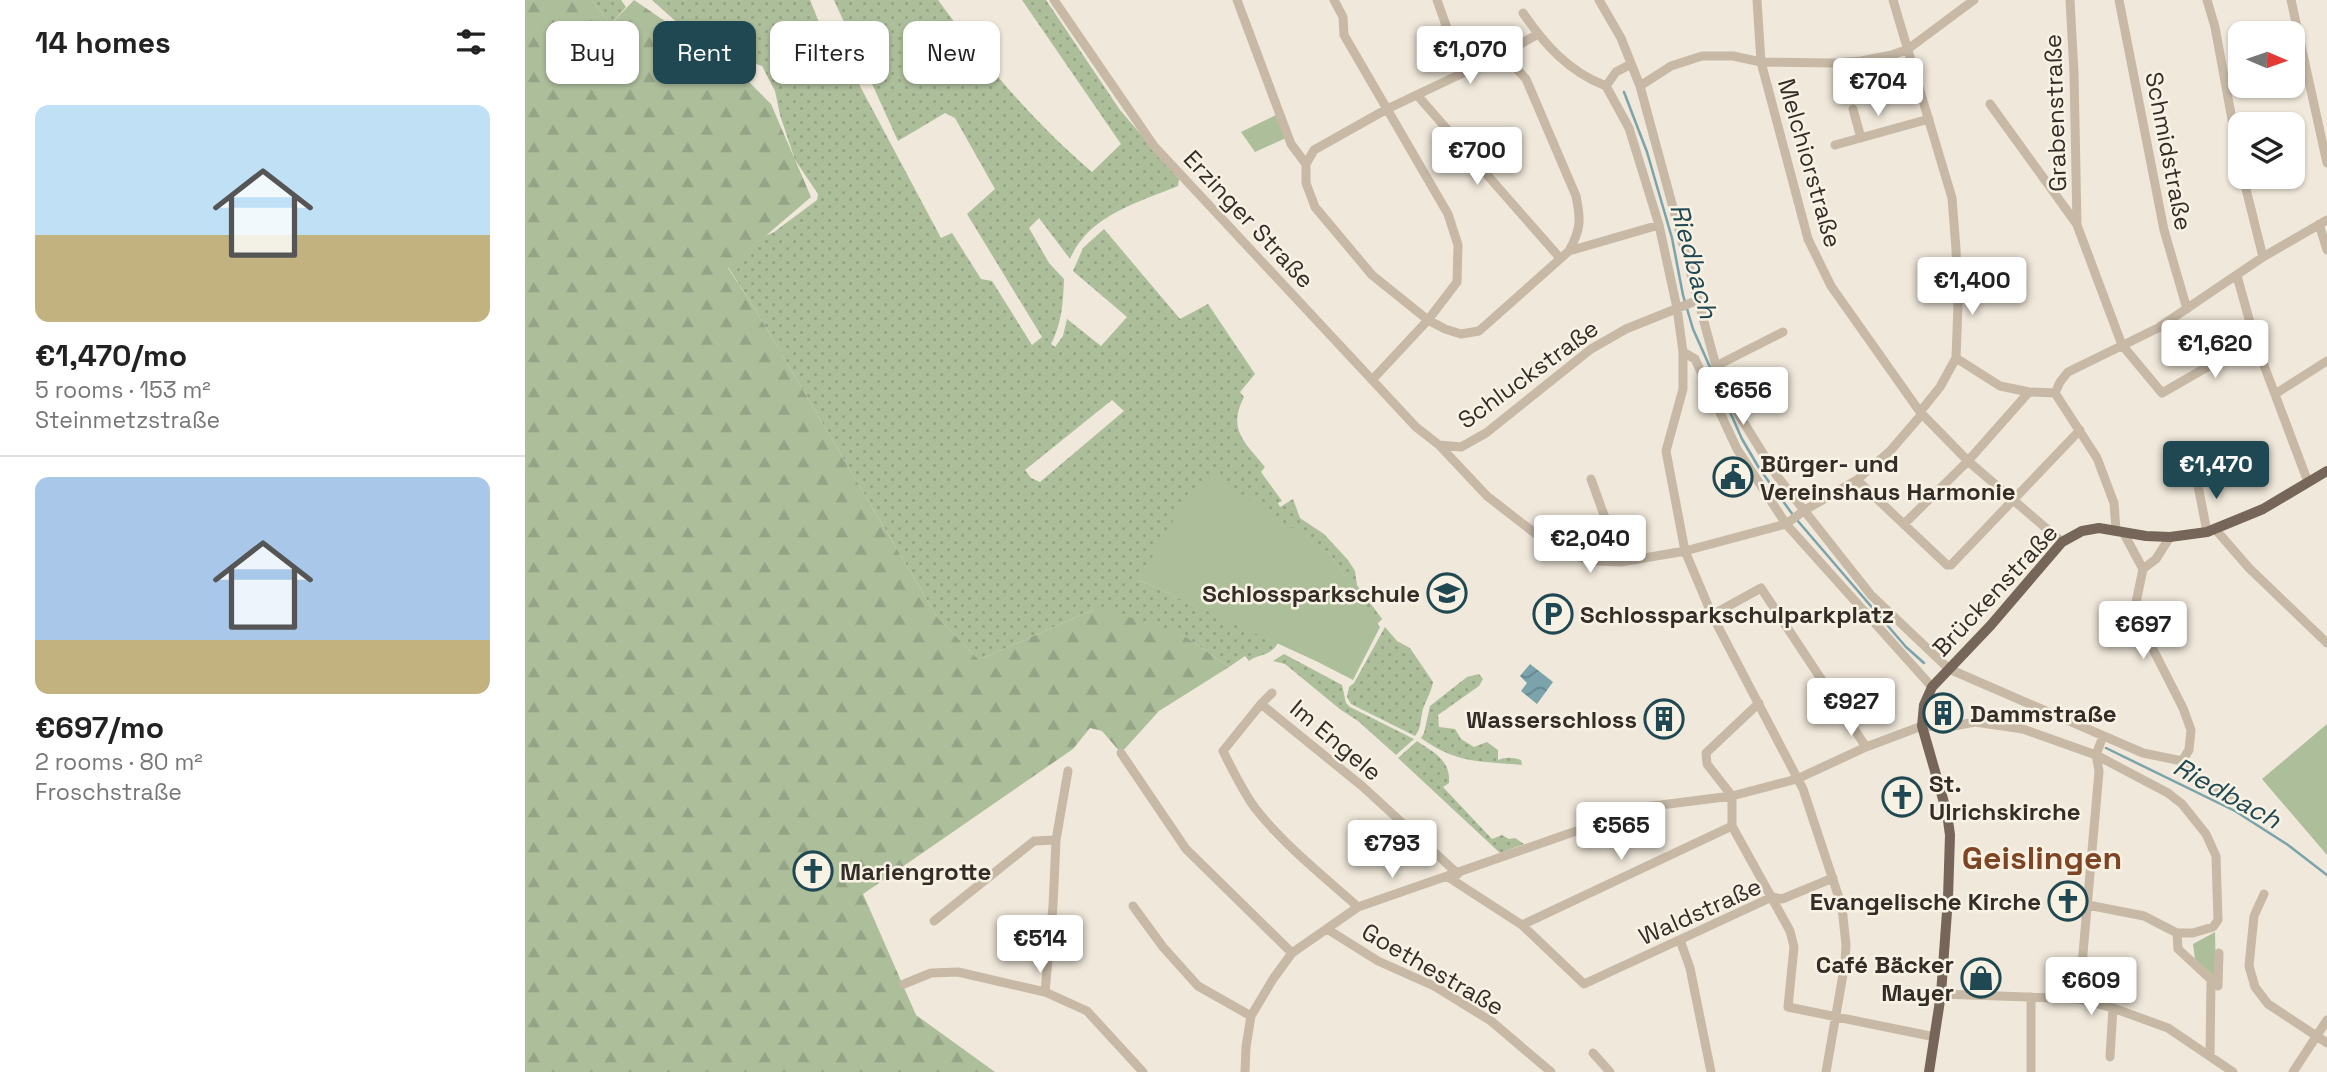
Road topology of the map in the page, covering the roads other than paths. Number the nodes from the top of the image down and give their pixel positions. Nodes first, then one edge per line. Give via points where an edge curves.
1 (1055, 0) edge
2 (1237, 0) edge
3 (1334, 0) edge
4 (1437, 0) edge
5 (1599, 0) edge
6 (1757, 0) edge
7 (1893, 0) edge
8 (1974, 0) edge
9 (2070, 0) edge
10 (2119, 0) edge
11 (2207, 0) edge
12 (2291, 0) edge
13 (1523, 13) dead end
14 (1538, 34) junction
15 (1908, 49) junction
16 (1498, 60) junction
17 (1761, 62) junction
18 (1631, 64) junction
19 (1463, 73) junction
20 (1606, 86) junction
21 (1640, 86) junction
22 (1417, 95) junction
23 (1990, 104) dead end
24 (1853, 108) dead end
25 (1387, 109) junction
26 (2230, 112) edge
27 (1929, 119) junction
28 (1861, 138) junction
29 (1835, 145) dead end
30 (2327, 163) edge
31 (1306, 164) junction
32 (2246, 189) edge
33 (2323, 222) edge
34 (1659, 225) junction
35 (2077, 225) junction
36 (2327, 250) edge
37 (1569, 251) junction
38 (2263, 257) junction
39 (1560, 258) junction
40 (2237, 276) junction
41 (1695, 301) junction
42 (1679, 307) junction
43 (2187, 309) junction
44 (1428, 320) junction
45 (1783, 332) dead end
46 (2256, 344) junction
47 (2122, 345) junction
48 (1683, 352) junction
49 (1956, 358) junction
50 (2327, 361) edge
51 (1716, 366) junction
52 (1372, 380) junction
53 (2029, 392) junction
54 (2055, 393) junction
55 (2275, 394) junction
56 (1921, 413) junction
57 (2080, 430) junction
58 (1439, 445) junction
59 (1745, 446) junction
60 (1968, 461) junction
61 (2327, 471) edge
62 (2196, 475) dead end
63 (1591, 479) dead end
64 (1857, 480) junction
65 (2308, 482) junction
66 (2013, 501) junction
67 (1795, 518) junction
68 (1904, 524) junction
69 (2119, 531) junction
70 (2211, 531) junction
71 (2170, 537) junction
72 (2062, 542) junction
73 (1685, 551) junction
74 (1621, 562) junction
75 (2143, 569) junction
76 (1712, 615) junction
77 (2327, 643) edge
78 (1949, 669) junction
79 (1933, 687) junction
80 (1272, 693) dead end
81 (1759, 703) junction
82 (1261, 704) junction
83 (1922, 726) junction
84 (2103, 736) junction
85 (1865, 747) junction
86 (1121, 753) dead end
87 (2096, 755) junction
88 (2182, 761) junction
89 (1068, 771) dead end
90 (1797, 779) junction
91 (2231, 794) dead end
92 (1732, 796) junction
93 (1732, 826) junction
94 (1056, 840) junction
95 (1458, 874) junction
96 (1448, 877) junction
97 (1833, 878) junction
98 (2264, 894) dead end
99 (1772, 897) junction
100 (2088, 905) junction
101 (1133, 906) dead end
102 (1357, 907) junction
103 (934, 921) dead end
104 (1522, 925) junction
105 (1327, 929) junction
106 (2177, 933) junction
107 (1680, 940) junction
108 (1292, 953) junction
109 (2219, 953) dead end
110 (2215, 983) junction
111 (904, 984) dead end
112 (1045, 992) junction
113 (1941, 994) junction
114 (2031, 997) junction
115 (2079, 999) junction
116 (2113, 1008) junction
117 (1251, 1016) junction
118 (1837, 1017) junction
119 (2327, 1020) edge
120 (2317, 1036) junction
121 (1935, 1037) junction
122 (2327, 1043) edge
123 (1593, 1053) dead end
124 (2210, 1056) junction
125 (2110, 1058) dead end
126 (1143, 1072) edge
127 (1245, 1072) edge
128 (1551, 1072) edge
129 (1610, 1072) edge
130 (1711, 1072) edge
131 (1826, 1072) edge
132 (1929, 1072) edge
133 (2031, 1072) edge
134 (2233, 1072) edge
135 (2293, 1072) edge

1 - 52 street, Erzinger Straße via 1154,146
2 - 31 street via 1291,144
3 - 25 street via 1343,17 1344,35
4 - 19 street
5 - 18 street
6 - 17 street, Melchiorstraße
7 - 15 street
8 - 15 street
9 - 35 street, Grabenstraße
10 - 43 street, Schmidstraße via 2164,230
11 - 26 street
12 - 30 street
13 - 14 street
14 - 16 street
14 - 20 street via 1572,69
15 - 17 street via 1861,61
15 - 27 street
16 - 19 street
16 - 37 street via 1515,66 1526,79 1576,196 1578,234
17 - 21 street via 1702,56 1671,66
17 - 56 street, Melchiorstraße via 1808,239 1831,286
18 - 20 street via 1616,72
18 - 21 street
19 - 22 street
20 - 34 street via 1629,128
21 - 41 street
22 - 25 street
22 - 39 street
23 - 35 street, Grabenstraße
24 - 28 street
25 - 31 street via 1314,150
25 - 44 street via 1448,214 1458,245 1457,282
27 - 28 street
27 - 49 street via 1952,198
28 - 29 street
31 - 44 street via 1306,183 1315,207 1372,275
32 - 38 street
33 - 36 street
33 - 38 street
34 - 37 street
34 - 42 street
35 - 47 street, Grabenstraße
37 - 39 street
38 - 40 street
39 - 44 street via 1479,331 1461,334
40 - 43 street
40 - 46 street
41 - 42 street, Schluckstraße
41 - 51 street
42 - 48 street
42 - 58 street, Schluckstraße via 1591,349 1486,433 1461,447
43 - 47 street
44 - 52 street
45 - 51 street
46 - 47 street, Grabenstraße via 2162,393
46 - 55 street
47 - 54 street via 2068,372
48 - 59 street via 1695,359
48 - 73 street via 1683,389 1666,451
49 - 53 street via 2000,386
49 - 56 street, Erzinger Straße
50 - 55 street
51 - 59 street
52 - 58 street, Erzinger Straße
53 - 54 street
53 - 60 street
54 - 57 street
55 - 65 street
56 - 60 street, Melchiorstraße
56 - 64 street, Erzinger Straße via 1891,450
57 - 66 street
57 - 69 street via 2097,458
58 - 74 street, Erzinger Straße via 1487,496 1559,552
59 - 67 street
59 - 67 street via 1777,476
60 - 66 street, Melchiorstraße
60 - 68 street
61 - 65 main road, Brückenstraße
62 - 70 street
63 - 74 street
64 - 67 street, Erzinger Straße
64 - 68 street
65 - 70 main road, Brückenstraße via 2263,509
66 - 68 street via 1951,565
66 - 72 street, Melchiorstraße
67 - 73 street, Erzinger Straße
67 - 78 street
67 - 79 street
69 - 71 main road, Brückenstraße
69 - 72 main road, Brückenstraße via 2082,531
69 - 75 street
70 - 71 main road, Brückenstraße
70 - 77 street
71 - 75 street
72 - 78 main road, Brückenstraße
73 - 74 street, Erzinger Straße
73 - 76 street
75 - 88 street via 2134,612 2191,730 2189,750
76 - 81 street
76 - 85 street via 1761,588
78 - 79 main road, Brückenstraße
78 - 84 street
79 - 83 main road, Brückenstraße via 1924,705
80 - 82 street, Im Engele
81 - 90 street
81 - 92 street via 1706,753 1707,764
82 - 95 street, Im Engele via 1362,786
82 - 102 street via 1223,751 1237,782 1303,858
83 - 85 street
83 - 87 street via 1975,722 2023,729
83 - 113 main road via 1949,835
84 - 87 street
84 - 88 street via 2143,753
85 - 90 street
86 - 108 street via 1186,849
87 - 100 street via 2099,771
87 - 106 street via 2168,793 2206,834 2216,856 2218,920 2213,927
88 - 91 street via 2201,781
89 - 94 street
90 - 92 street
90 - 97 street
92 - 93 street
92 - 95 street via 1645,807
93 - 99 street
93 - 104 street
94 - 103 street via 1034,841
94 - 112 street
95 - 96 street
96 - 102 street
96 - 104 street
97 - 99 street, Waldstraße via 1783,899
97 - 118 street via 1846,945
98 - 120 street via 2254,916 2249,966 2255,988 2268,1004
99 - 107 street, Waldstraße
99 - 118 street via 1794,947 1788,1007
100 - 106 street via 2144,916
100 - 115 street
101 - 117 street via 1198,986
102 - 105 street
104 - 107 street, Waldstraße via 1584,984
105 - 108 street
105 - 128 street, Goethestraße via 1491,1021
106 - 110 street via 2178,949
107 - 130 street
108 - 117 street
109 - 110 street
110 - 124 street
111 - 112 street via 931,973 958,972
112 - 126 street via 1087,1011
113 - 114 street
113 - 121 main road
114 - 115 street
114 - 133 street
115 - 116 street
116 - 124 street via 2168,1028
116 - 125 street
117 - 127 street
118 - 121 street
118 - 131 street
119 - 120 street
120 - 122 street
120 - 135 street
121 - 132 main road
123 - 129 street
124 - 134 street

